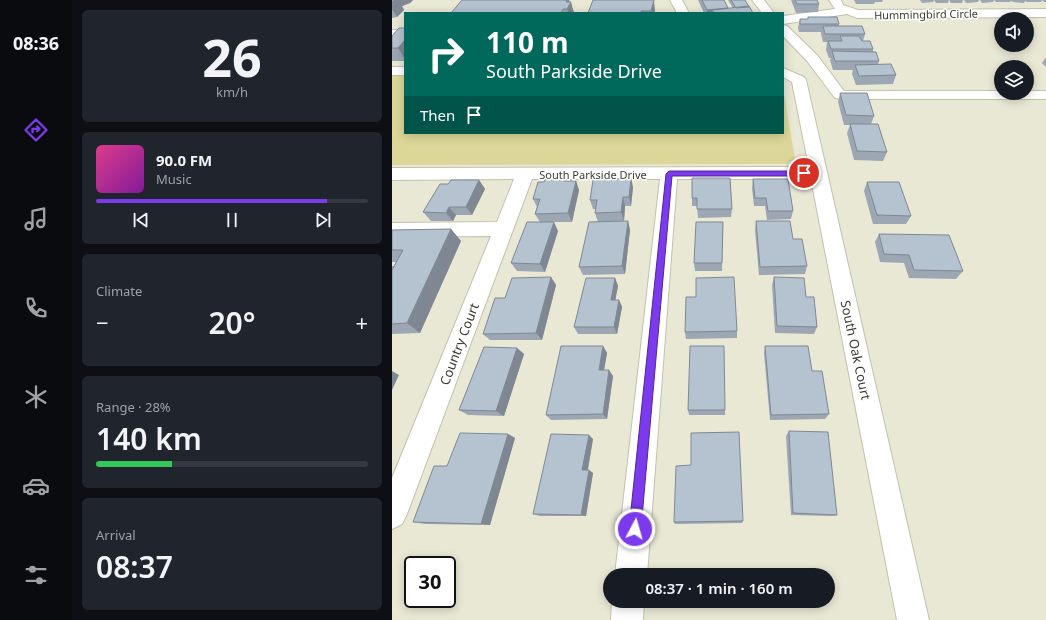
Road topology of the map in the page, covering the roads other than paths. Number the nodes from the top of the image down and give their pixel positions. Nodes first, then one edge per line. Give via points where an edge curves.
1 (676, 0) edge
2 (758, 0) edge
3 (835, 0) edge
4 (846, 11) junction
5 (682, 12) edge
6 (767, 12) edge
7 (1046, 13) edge
8 (784, 20) edge
9 (784, 30) edge
10 (392, 34) edge
11 (404, 34) edge
12 (392, 71) edge
13 (404, 71) edge
14 (805, 88) edge
15 (840, 95) junction
16 (1046, 95) edge
17 (819, 173) junction
18 (392, 174) edge
19 (526, 174) junction
20 (669, 174) junction
21 (504, 229) junction
22 (392, 230) edge
23 (392, 514) edge
24 (632, 568) edge
25 (627, 608) edge
26 (626, 620) edge
27 (914, 620) edge

1 - 5 street
2 - 6 street
3 - 4 street via 839,7
4 - 7 street, Hummingbird Circle via 857,14 915,9
4 - 8 street, Hummingbird Circle
9 - 15 street via 812,58
10 - 11 street
12 - 13 street
14 - 15 street
14 - 17 street, South Oak Court
15 - 16 street
17 - 20 street, South Parkside Drive
17 - 27 street, South Oak Court
18 - 19 street, South Parkside Drive
19 - 20 street, South Parkside Drive
19 - 21 street, Country Court
20 - 24 street
21 - 22 street
21 - 23 street, Country Court
25 - 26 street

